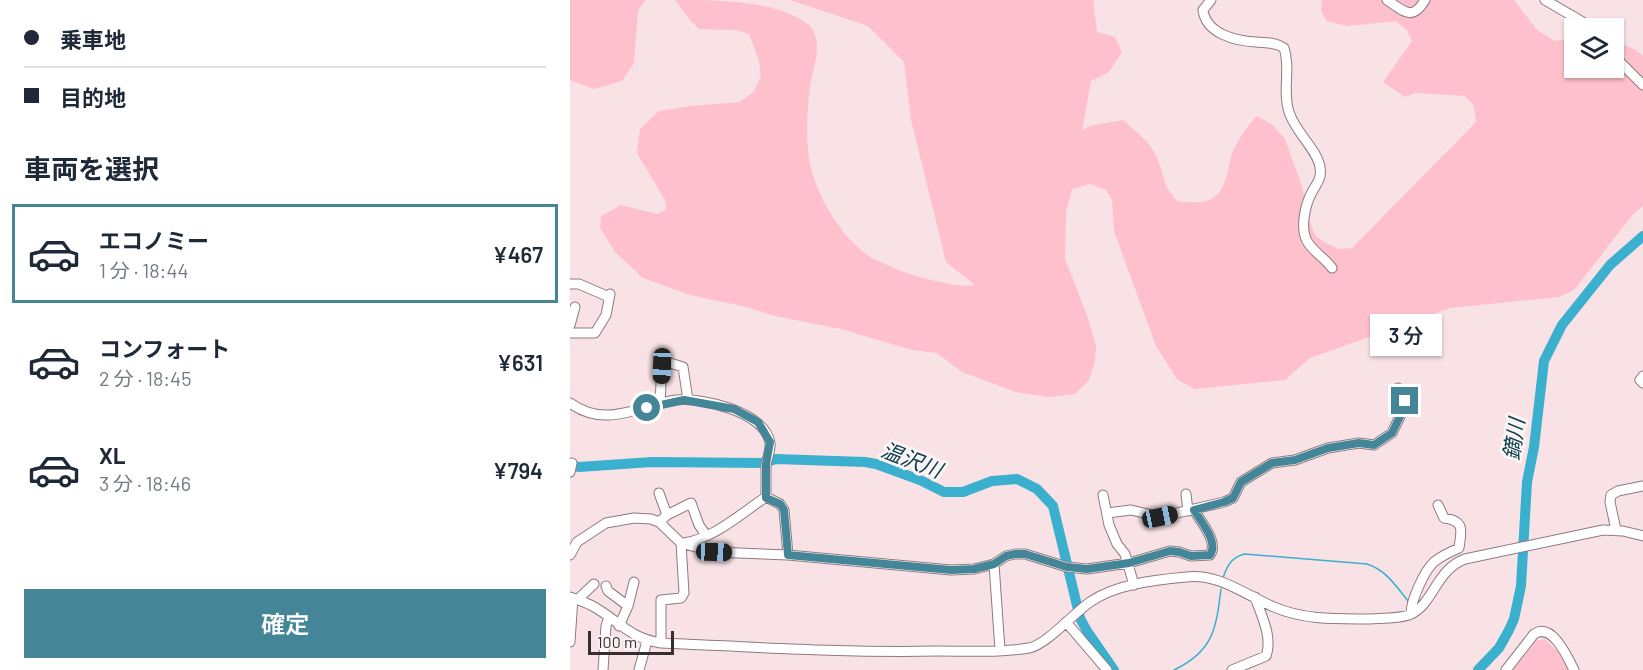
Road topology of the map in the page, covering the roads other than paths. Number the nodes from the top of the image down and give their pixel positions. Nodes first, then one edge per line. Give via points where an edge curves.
1 (1212, 0) edge
2 (1387, 0) edge
3 (1425, 0) edge
4 (1545, 0) edge
5 (1576, 18) edge
6 (1624, 66) edge
7 (1643, 85) edge
8 (1332, 268) dead end
9 (570, 284) edge
10 (575, 308) dead end
11 (570, 325) edge
12 (570, 333) edge
13 (1643, 376) edge
14 (1643, 383) edge
15 (1398, 388) dead end
16 (688, 400) junction
17 (570, 403) edge
18 (660, 404) junction
19 (1643, 486) edge
20 (659, 493) dead end
21 (1185, 494) dead end
22 (1103, 495) dead end
23 (766, 498) junction
24 (1437, 505) dead end
25 (1191, 510) junction
26 (1107, 513) junction
27 (663, 518) junction
28 (1616, 530) junction
29 (706, 535) junction
30 (1643, 536) edge
31 (574, 541) edge
32 (681, 543) junction
33 (570, 555) edge
34 (788, 555) junction
35 (1210, 555) junction
36 (1129, 563) junction
37 (994, 564) junction
38 (1208, 576) junction
39 (634, 582) dead end
40 (594, 584) dead end
41 (1134, 585) junction
42 (606, 586) dead end
43 (1255, 597) junction
44 (574, 599) edge
45 (628, 606) junction
46 (1411, 613) junction
47 (609, 617) junction
48 (1066, 622) junction
49 (619, 626) junction
50 (647, 641) junction
51 (570, 642) edge
52 (661, 643) junction
53 (1000, 650) junction
54 (603, 670) edge
55 (639, 670) edge
56 (1107, 670) edge
57 (1232, 670) edge
58 (1506, 670) edge
59 (1574, 670) edge

1 - 8 street via 1203,10 1212,28 1247,42 1284,48 1288,111 1320,165 1320,179 1306,212 1305,238
2 - 3 street via 1413,13
4 - 5 street
6 - 7 street
9 - 12 street via 609,295 606,315 595,333
10 - 11 street
13 - 14 street
15 - 25 street via 1405,406 1392,433 1374,445 1328,448 1295,460 1272,463 1241,482 1233,498
16 - 18 street
16 - 18 street via 683,367 667,362 662,363
16 - 23 street via 734,409 758,422 770,442
17 - 18 street via 593,415 606,416
19 - 28 street via 1611,495
20 - 27 street
21 - 25 street
22 - 26 street
23 - 29 street via 727,526
23 - 34 street via 784,510
24 - 46 street via 1444,518 1459,524 1459,548 1429,567
25 - 26 street via 1160,517 1131,510
25 - 35 street via 1210,538
26 - 36 street via 1117,544
27 - 29 street via 691,503
27 - 31 street via 606,523
27 - 32 street
28 - 30 street
28 - 46 street via 1465,559 1442,575 1426,602
29 - 32 street
31 - 33 street
32 - 34 street via 714,552
32 - 52 street via 684,593 681,598 661,600
34 - 37 street via 951,570
35 - 36 street via 1170,551
35 - 38 street
36 - 37 street via 1087,569 1025,554 1006,556
36 - 41 street
37 - 53 street
38 - 41 street
38 - 43 street
39 - 45 street
40 - 44 street
41 - 48 street via 1090,602
42 - 45 street
43 - 46 street via 1294,614 1329,619 1394,618
43 - 57 street via 1268,650 1266,656
44 - 47 street
44 - 51 street
45 - 49 street
47 - 49 street
47 - 54 street
48 - 53 street via 1035,646
48 - 56 street
49 - 50 street
50 - 52 street
50 - 55 street
52 - 53 street via 883,652
58 - 59 street via 1540,630 1552,635

